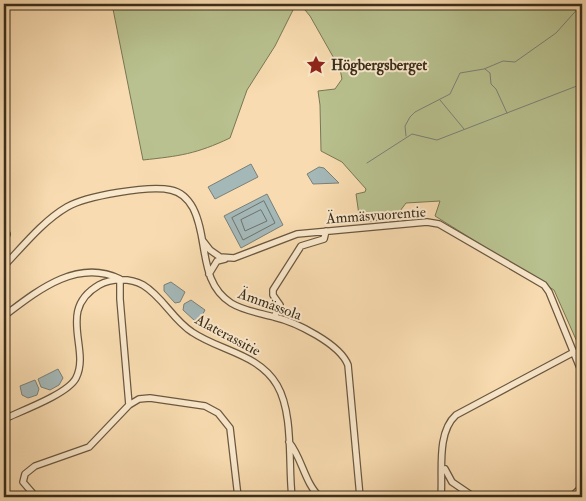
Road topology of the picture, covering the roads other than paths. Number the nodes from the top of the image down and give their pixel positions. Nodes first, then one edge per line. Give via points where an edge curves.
1 (4, 228) edge
2 (326, 231) junction
3 (201, 238) junction
4 (4, 242) edge
5 (227, 259) junction
6 (4, 266) edge
7 (209, 274) junction
8 (120, 279) junction
9 (4, 316) edge
10 (274, 316) junction
11 (574, 352) junction
12 (582, 372) edge
13 (129, 405) junction
14 (4, 419) edge
15 (289, 442) junction
16 (443, 462) junction
17 (582, 487) edge
18 (36, 497) edge
19 (238, 497) edge
20 (292, 497) edge
21 (320, 497) edge
22 (360, 497) edge
23 (441, 497) edge
24 (474, 497) edge
25 (571, 497) edge

1 - 4 street via 8,234
2 - 5 street, Ämmäsvuorentie via 283,238
2 - 10 street via 321,241 301,246 273,290 280,305
2 - 11 street, Ämmäsvuorentie via 427,222 439,224 544,285
3 - 5 street via 210,250
3 - 6 street, Ämmässola via 194,209 180,194 163,189 105,194 67,207 39,229
3 - 7 street, Ämmässola
5 - 7 street via 217,261
7 - 10 street, Ämmässola via 218,291 229,302
8 - 9 street, Alaterassitie via 102,272 62,278
8 - 13 street
8 - 14 street via 99,284 83,299 75,320 80,355 76,378 65,389
8 - 15 street, Alaterassitie via 142,285 191,332 257,363 270,375 284,401
10 - 22 street, Ämmässola via 292,322 345,357
11 - 12 street, Ämmäsvuorentie
11 - 16 street via 456,415 446,428
13 - 18 street via 89,447 35,466 25,474 23,482
13 - 19 street via 139,399 150,398 205,406 218,412 230,428
15 - 20 street, Alaterassitie
15 - 21 street via 298,453 313,491
16 - 23 street
16 - 24 street via 452,482
17 - 25 street

